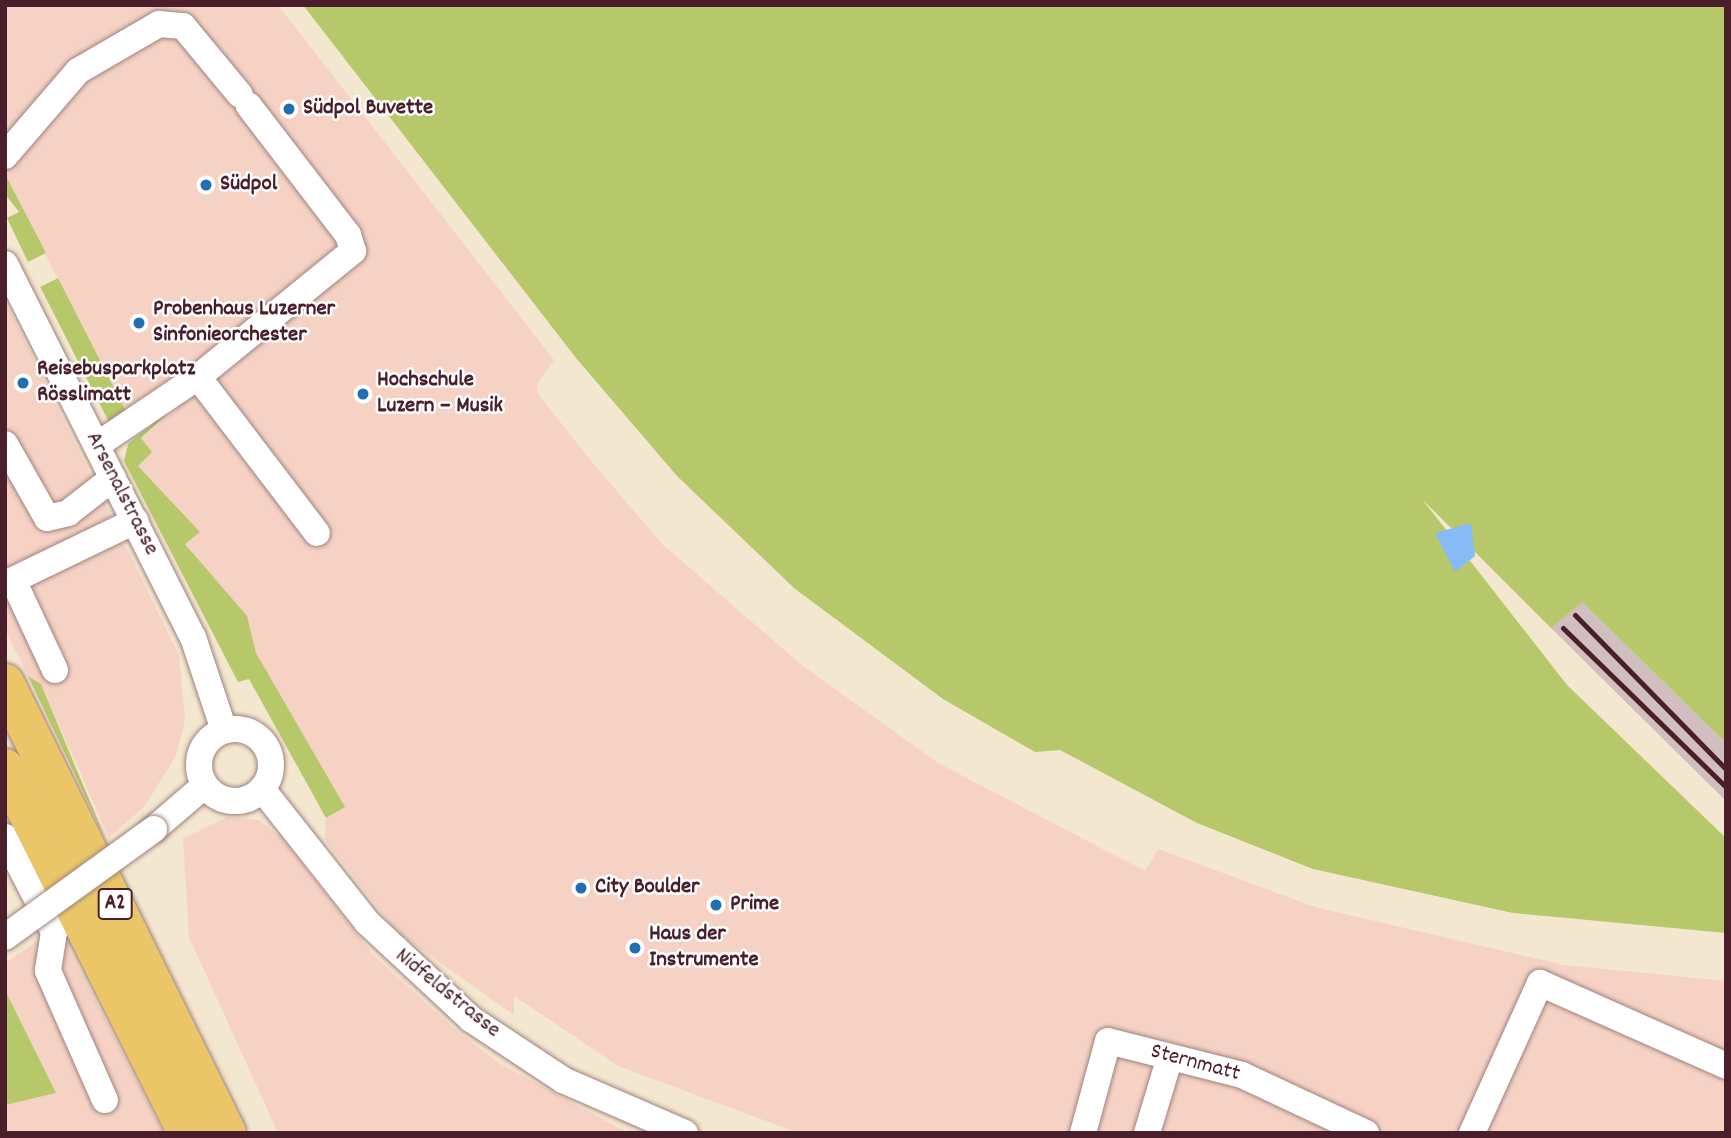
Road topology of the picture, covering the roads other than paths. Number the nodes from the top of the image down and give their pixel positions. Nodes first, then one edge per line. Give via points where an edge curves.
1 (5, 156) edge
2 (5, 264) edge
3 (198, 377) junction
4 (5, 443) edge
5 (97, 445) junction
6 (113, 478) junction
7 (135, 520) junction
8 (317, 533) dead end
9 (55, 670) dead end
10 (5, 683) edge
11 (224, 730) junction
12 (5, 768) edge
13 (204, 786) junction
14 (262, 789) junction
15 (5, 837) edge
16 (5, 937) edge
17 (1170, 1057) junction
18 (1726, 1066) edge
19 (105, 1100) dead end
20 (187, 1133) edge
21 (227, 1133) edge
22 (685, 1133) edge
23 (1083, 1133) edge
24 (1147, 1133) edge
25 (1366, 1133) edge
26 (1472, 1133) edge

1 - 3 street via 78,71 159,24 183,26 348,235 353,251
2 - 5 street, Arsenalstrasse
3 - 5 street
3 - 8 street
4 - 6 street via 47,518 68,513
5 - 6 street, Arsenalstrasse
6 - 7 street, Arsenalstrasse
7 - 9 street via 13,580
7 - 11 street, Arsenalstrasse via 193,637
10 - 21 highway, A2
11 - 13 street via 208,740 199,758
11 - 14 street via 255,734 268,750 271,770
12 - 20 highway, A2
13 - 14 street via 233,801
13 - 16 street, bridge via 154,830
14 - 22 street, Nidfeldstrasse via 367,922 471,1019 563,1080
15 - 19 street via 54,932 48,971
17 - 23 street, Sternmatt via 1108,1041
17 - 24 street
17 - 25 street, Sternmatt via 1242,1076
18 - 26 street via 1540,983

